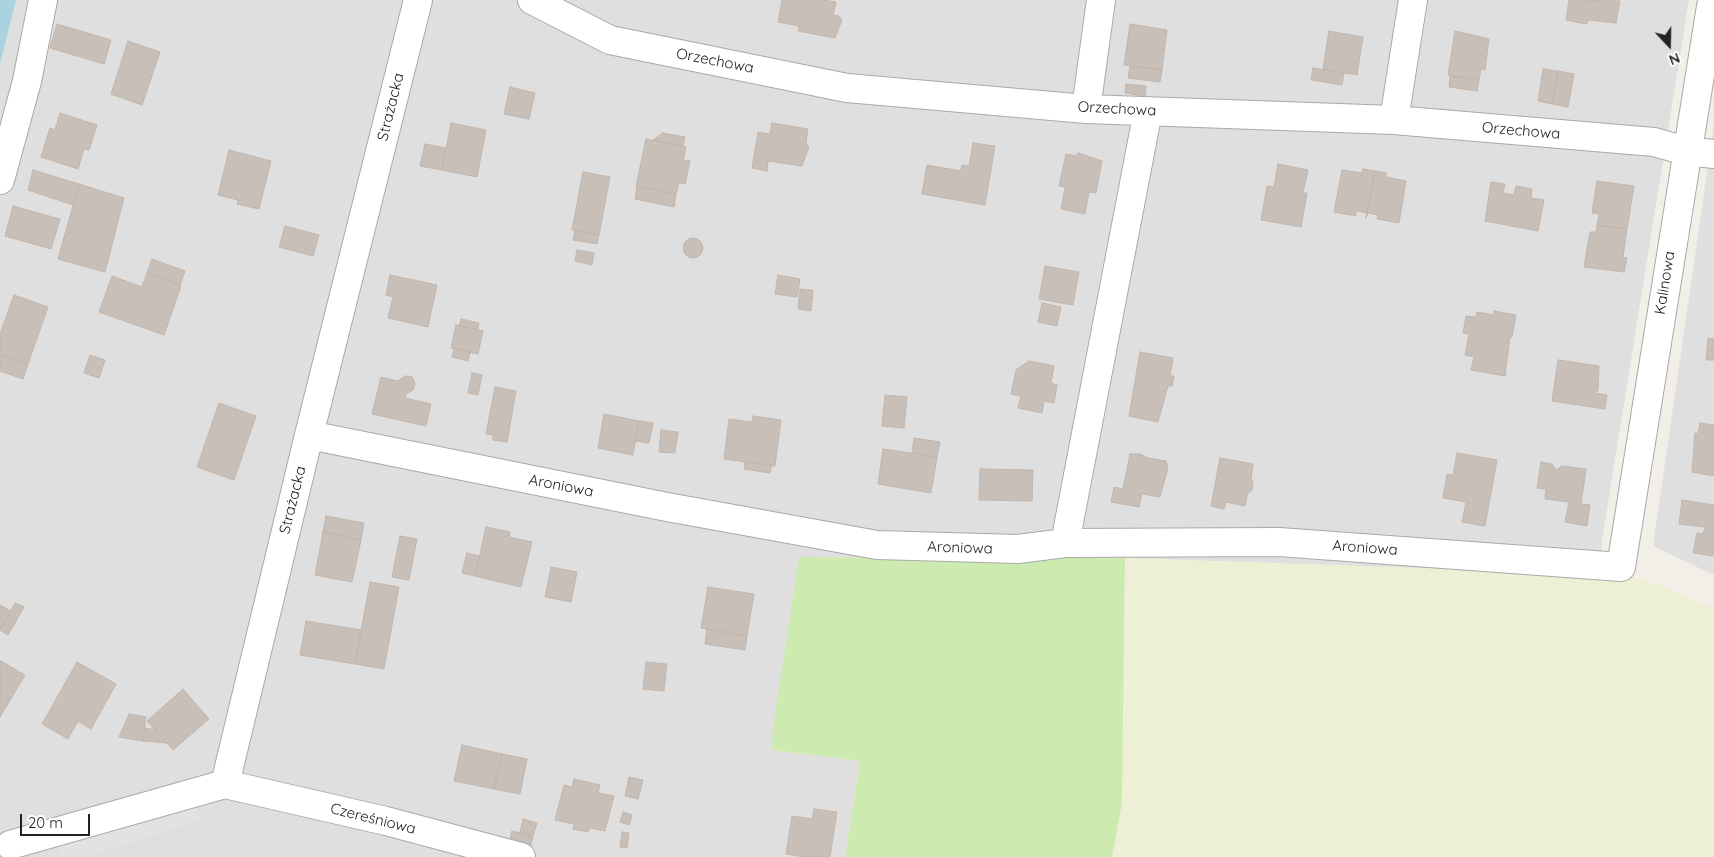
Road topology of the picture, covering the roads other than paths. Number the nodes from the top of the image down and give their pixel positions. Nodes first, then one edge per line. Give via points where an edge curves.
1 (42, 0) edge
2 (418, 0) edge
3 (532, 0) edge
4 (1101, 0) edge
5 (1412, 0) edge
6 (1712, 0) edge
7 (1086, 109) junction
8 (1148, 111) junction
9 (1394, 120) junction
10 (1686, 151) junction
11 (1714, 154) edge
12 (0, 180) edge
13 (309, 435) junction
14 (1065, 543) junction
15 (1621, 567) joint
16 (225, 784) junction
17 (10, 845) dead end
18 (521, 857) edge

1 - 12 street via 27,82
2 - 13 street, Strażacka
3 - 7 street, Orzechowa via 610,40 847,88
4 - 7 street
5 - 9 street
6 - 10 street, Kalinowa
7 - 8 street, Orzechowa
8 - 9 street, Orzechowa
8 - 14 street
9 - 10 street, Orzechowa via 1654,142
10 - 11 street, Orzechowa
10 - 15 street, Kalinowa
13 - 14 street, Aroniowa via 667,508 877,545 1018,549
13 - 16 street, Strażacka
14 - 15 street, Aroniowa via 1279,542
16 - 17 street
16 - 18 street, Czereśniowa via 386,821

